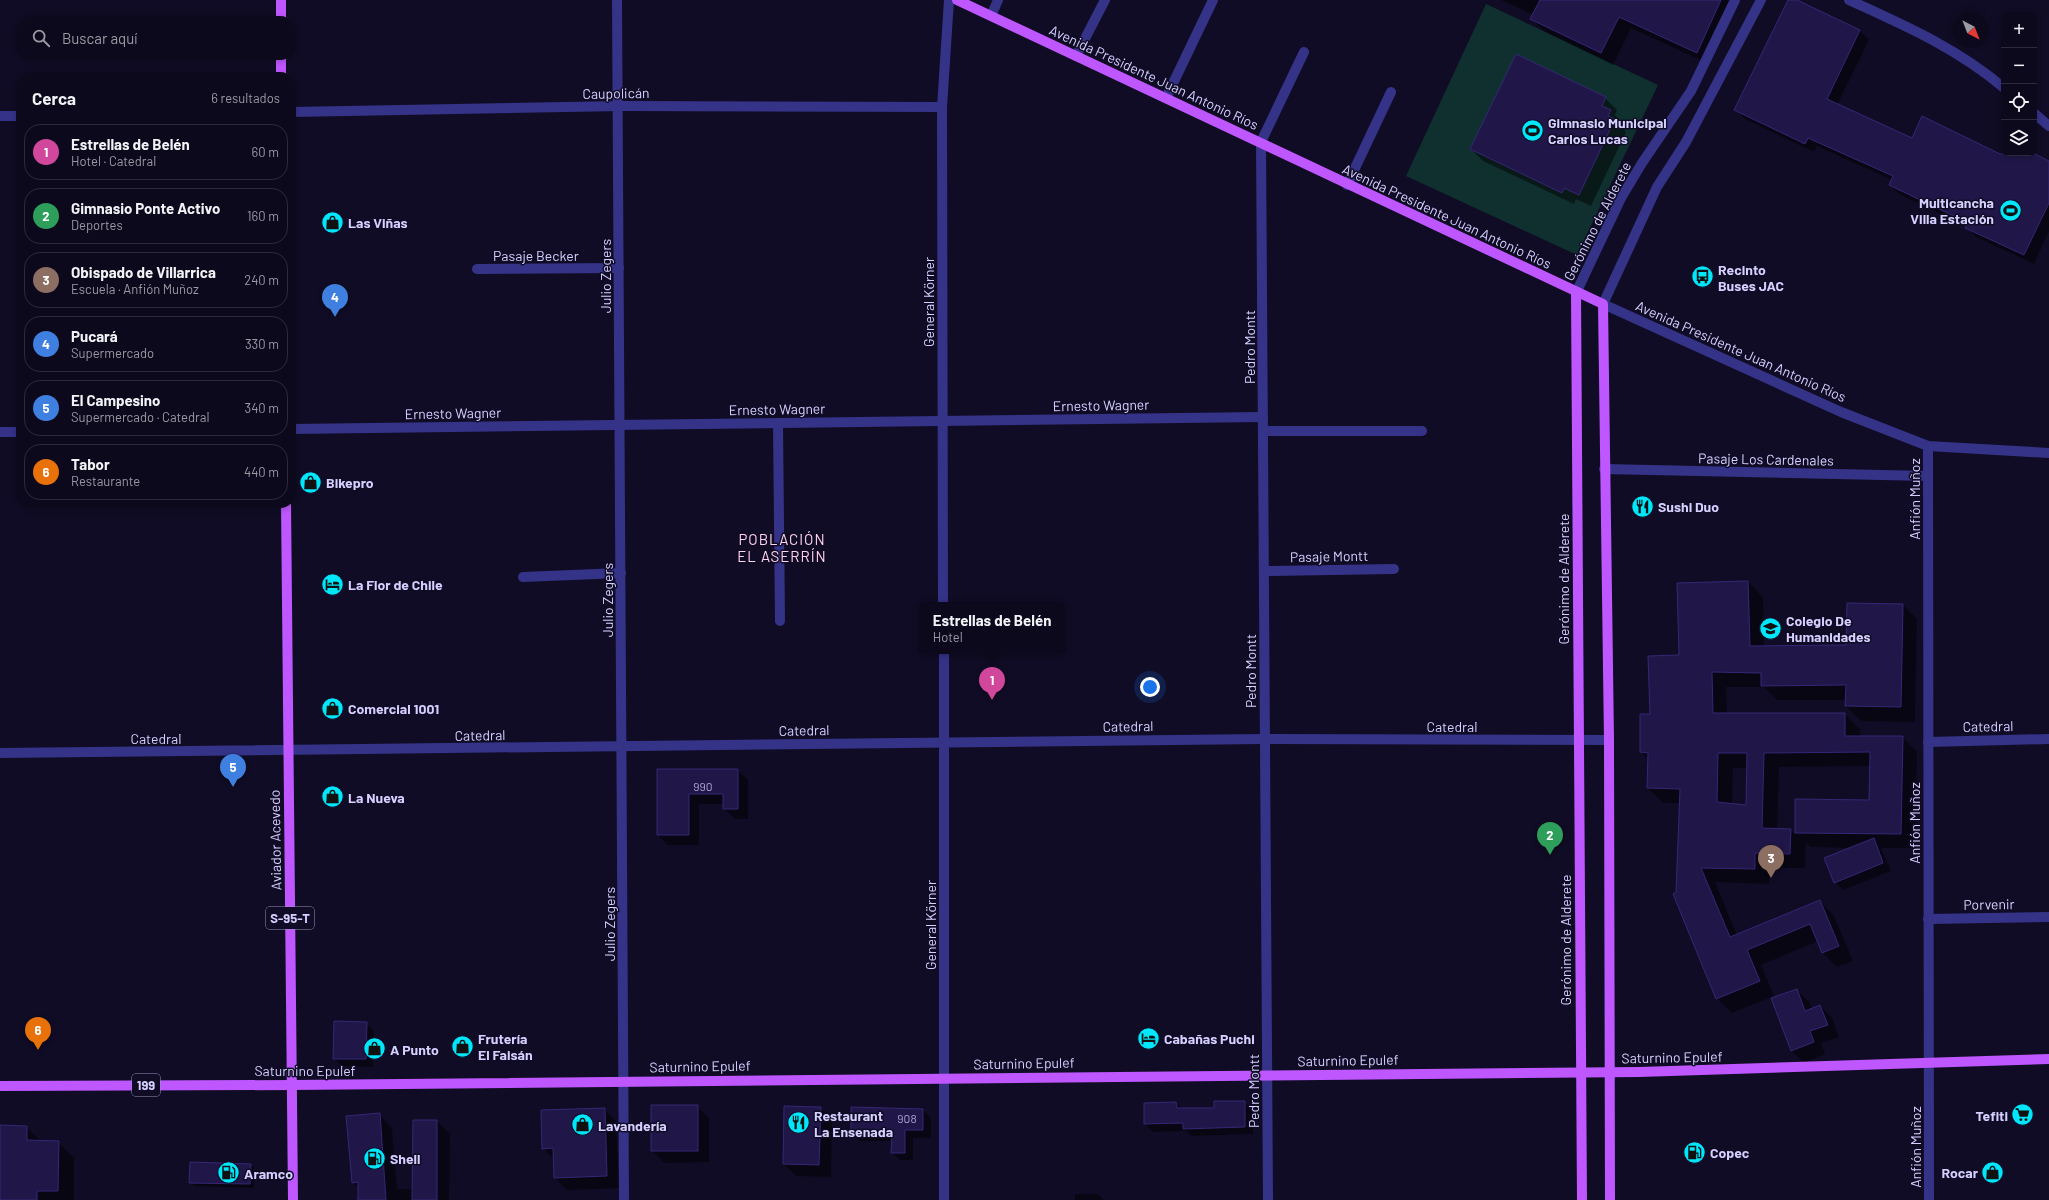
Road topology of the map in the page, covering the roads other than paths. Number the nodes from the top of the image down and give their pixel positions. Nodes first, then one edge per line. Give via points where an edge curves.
1 (281, 0) edge
2 (617, 0) edge
3 (949, 0) edge
4 (957, 0) edge
5 (998, 0) edge
6 (1105, 0) edge
7 (1213, 0) edge
8 (1735, 0) edge
9 (1761, 0) edge
10 (1853, 1) edge
11 (281, 16) edge
12 (991, 16) junction
13 (1304, 52) dead end
14 (1076, 56) junction
15 (281, 60) edge
16 (281, 72) edge
17 (2001, 86) edge
18 (1390, 92) dead end
19 (1166, 98) junction
20 (618, 106) junction
21 (942, 107) junction
22 (296, 112) edge
23 (0, 116) edge
24 (16, 116) edge
25 (2037, 116) edge
26 (2049, 126) edge
27 (1261, 142) junction
28 (1347, 184) junction
29 (619, 268) junction
30 (477, 269) dead end
31 (1576, 293) junction
32 (1603, 304) junction
33 (1263, 417) junction
34 (942, 421) junction
35 (778, 423) junction
36 (620, 425) junction
37 (296, 429) edge
38 (1422, 430) dead end
39 (1263, 431) junction
40 (0, 432) edge
41 (16, 432) edge
42 (1928, 446) junction
43 (2049, 453) edge
44 (1604, 469) junction
45 (1928, 476) junction
46 (286, 508) edge
47 (1394, 569) dead end
48 (1264, 571) junction
49 (621, 573) junction
50 (523, 577) dead end
51 (943, 602) edge
52 (780, 621) dead end
53 (944, 654) edge
54 (1265, 739) junction
55 (2049, 739) edge
56 (1608, 740) junction
57 (1578, 741) junction
58 (944, 742) junction
59 (1928, 742) junction
60 (622, 747) junction
61 (288, 751) junction
62 (0, 753) edge
63 (2049, 917) edge
64 (1928, 918) junction
65 (2049, 1059) edge
66 (1929, 1062) junction
67 (1580, 1072) junction
68 (1609, 1072) junction
69 (1267, 1075) junction
70 (943, 1078) junction
71 (624, 1081) junction
72 (292, 1085) junction
73 (0, 1086) edge
74 (293, 1200) edge
75 (624, 1200) edge
76 (944, 1200) edge
77 (1268, 1200) edge
78 (1582, 1200) edge
79 (1610, 1200) edge
80 (1929, 1200) edge

1 - 11 main road
2 - 20 street, Julio Zegers
3 - 21 street, General Körner
4 - 12 main road, Avenida Presidente Juan Antonio Ríos
5 - 12 street
6 - 14 street
7 - 19 street
8 - 31 street, Gerónimo de Alderete via 1691,91 1621,198
9 - 32 street via 1686,142 1657,187
10 - 17 street via 1928,36 1981,69
12 - 14 main road, Avenida Presidente Juan Antonio Ríos
13 - 27 street
14 - 19 main road, Avenida Presidente Juan Antonio Ríos
15 - 16 main road
18 - 28 street
19 - 27 main road, Avenida Presidente Juan Antonio Ríos
20 - 21 street, Caupolicán
20 - 22 street, Caupolicán
20 - 29 street, Julio Zegers
21 - 34 street, General Körner
23 - 24 street
25 - 26 street
27 - 28 main road, Avenida Presidente Juan Antonio Ríos
27 - 33 street, Pedro Montt
28 - 31 main road, Avenida Presidente Juan Antonio Ríos
29 - 30 street, Pasaje Becker
29 - 36 street, Julio Zegers
31 - 32 main road, Avenida Presidente Juan Antonio Ríos
31 - 57 main road, Gerónimo de Alderete
32 - 42 street, Avenida Presidente Juan Antonio Ríos via 1841,412
32 - 44 main road
33 - 34 street, Ernesto Wagner
33 - 39 street, Pedro Montt
34 - 35 street, Ernesto Wagner
34 - 51 street, General Körner
35 - 36 street, Ernesto Wagner
35 - 52 street
36 - 37 street, Ernesto Wagner
36 - 49 street, Julio Zegers
38 - 39 street
39 - 48 street, Pedro Montt
40 - 41 street
42 - 43 street, Avenida Presidente Juan Antonio Ríos
42 - 45 street, Anfión Muñoz
44 - 45 street, Pasaje Los Cardenales
44 - 56 main road
45 - 59 street, Anfión Muñoz
46 - 61 main road, Aviador Acevedo / S-95-T
47 - 48 street, Pasaje Montt
48 - 54 street, Pedro Montt
49 - 50 street
49 - 60 street, Julio Zegers
53 - 58 street, General Körner
54 - 57 street, Catedral
54 - 58 street, Catedral
54 - 69 street, Pedro Montt
55 - 59 street, Catedral
56 - 57 street, Catedral
56 - 68 main road
57 - 67 main road, Gerónimo de Alderete
58 - 60 street, Catedral
58 - 70 street, General Körner
59 - 64 street, Anfión Muñoz
60 - 61 street, Catedral
60 - 71 street, Julio Zegers
61 - 62 street, Catedral
61 - 72 main road, Aviador Acevedo / S-95-T
63 - 64 street, Porvenir
64 - 66 street, Anfión Muñoz
65 - 66 main road, Saturnino Epulef
66 - 68 main road, Saturnino Epulef
66 - 80 street, Anfión Muñoz
67 - 68 main road, Saturnino Epulef
67 - 69 main road, Saturnino Epulef
67 - 78 main road, Gerónimo de Alderete
68 - 79 main road
69 - 70 main road, Saturnino Epulef
69 - 77 street, Pedro Montt
70 - 71 main road, Saturnino Epulef
70 - 76 street, General Körner
71 - 72 main road, Saturnino Epulef
71 - 75 street, Julio Zegers
72 - 73 main road, Saturnino Epulef / 199
72 - 74 main road, Aviador Acevedo

